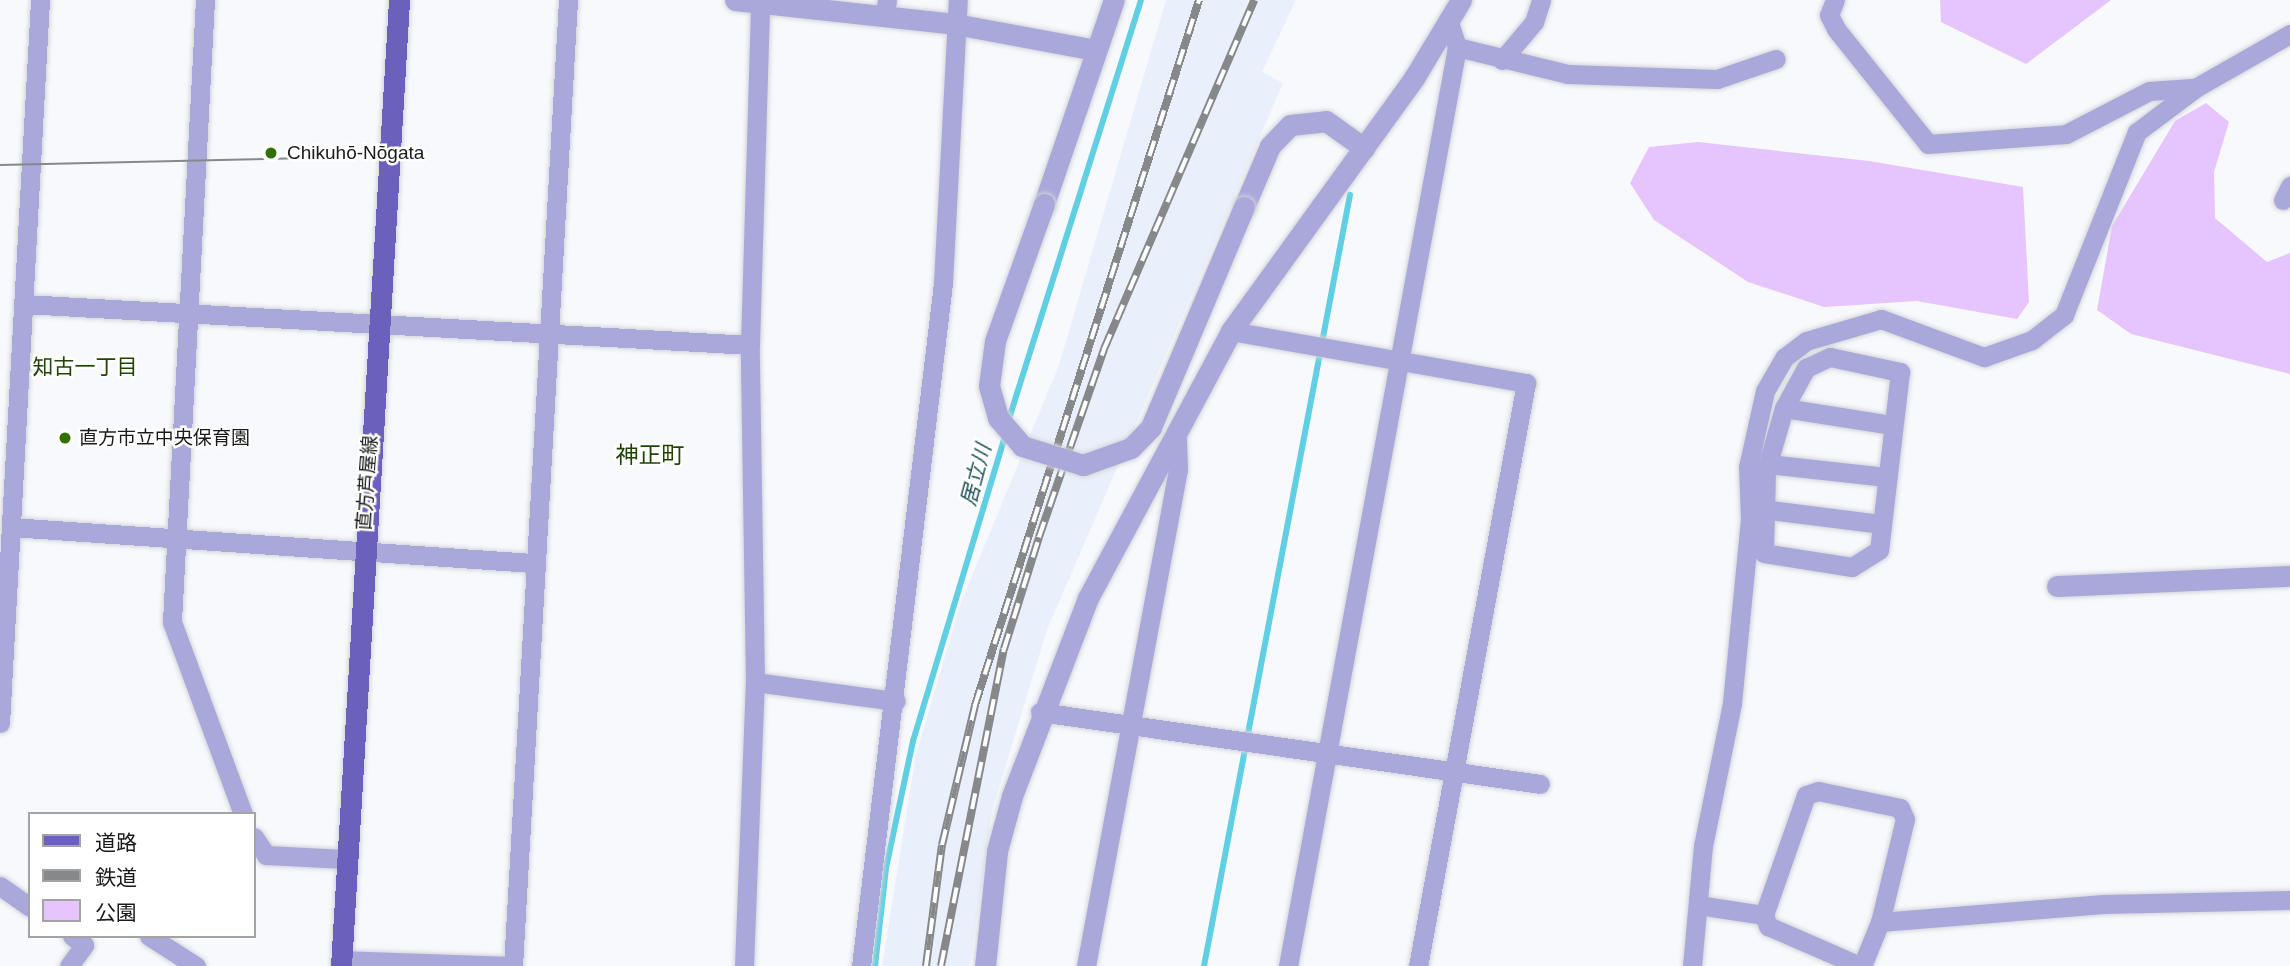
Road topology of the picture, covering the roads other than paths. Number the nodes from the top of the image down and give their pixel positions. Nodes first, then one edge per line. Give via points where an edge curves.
1 (40, 0) edge
2 (205, 0) edge
3 (399, 0) edge
4 (568, 0) edge
5 (735, 0) edge
6 (958, 0) edge
7 (1114, 0) edge
8 (1461, 0) edge
9 (1541, 0) edge
10 (1835, 0) edge
11 (760, 1) edge
12 (885, 8) edge
13 (1449, 22) junction
14 (955, 24) junction
15 (2290, 34) edge
16 (1457, 47) junction
17 (1096, 50) junction
18 (1776, 59) dead end
19 (1502, 60) junction
20 (2197, 87) junction
21 (1364, 148) junction
22 (24, 304) junction
23 (187, 313) junction
24 (379, 324) junction
25 (1231, 331) junction
26 (548, 334) junction
27 (750, 345) junction
28 (1402, 361) junction
29 (1784, 408) junction
30 (1893, 425) junction
31 (1177, 431) junction
32 (1768, 464) junction
33 (1886, 477) junction
34 (1757, 509) junction
35 (1880, 524) junction
36 (11, 527) junction
37 (177, 538) junction
38 (362, 553) junction
39 (533, 564) junction
40 (2290, 576) edge
41 (2057, 586) dead end
42 (755, 681) junction
43 (896, 701) junction
44 (1040, 712) junction
45 (0, 723) edge
46 (1130, 726) junction
47 (1327, 756) junction
48 (1454, 770) junction
49 (1540, 784) dead end
50 (242, 812) edge
51 (256, 839) edge
52 (345, 859) junction
53 (0, 886) edge
54 (2290, 900) edge
55 (1698, 905) junction
56 (28, 906) edge
57 (1764, 915) junction
58 (1880, 922) junction
59 (152, 938) edge
60 (84, 939) edge
61 (341, 963) edge
62 (69, 966) edge
63 (196, 966) edge
64 (512, 966) edge
65 (744, 966) edge
66 (861, 966) edge
67 (985, 966) edge
68 (1086, 966) edge
69 (1288, 966) edge
70 (1418, 966) edge
71 (1692, 966) edge
72 (1861, 966) edge

1 - 22 street
2 - 23 street
3 - 24 main road, 直方芦屋線
4 - 26 street
5 - 11 street
6 - 14 street
7 - 17 street
8 - 13 street
9 - 19 street via 1534,22
10 - 20 street via 1829,15 1836,29 1928,144 2066,134 2149,91
11 - 12 street
11 - 27 street
12 - 14 street
13 - 16 street
13 - 21 street
14 - 17 street
14 - 43 street via 943,283
15 - 20 street
16 - 19 street
16 - 28 street
17 - 21 street, bridge via 995,341 989,386 998,418 1022,446 1083,465 1131,448 1151,427 1270,146 1290,125 1326,121
18 - 19 street via 1717,79 1568,74
20 - 34 street via 2137,132 2064,315 2032,340 1984,357 1881,319 1806,341 1785,357 1765,391 1748,467
21 - 25 street
22 - 23 street
22 - 36 street
23 - 24 street
23 - 37 street
24 - 26 street
24 - 38 main road, 直方芦屋線
25 - 28 street
25 - 31 street
26 - 27 street
26 - 39 street
27 - 42 street
28 - 47 street
28 - 48 street via 1526,383
29 - 30 street
29 - 30 street via 1806,368 1830,357 1900,372
29 - 32 street
30 - 33 street
31 - 44 street via 1088,598
31 - 46 street via 1178,469
32 - 33 street
32 - 34 street
33 - 35 street
34 - 35 street
34 - 35 street via 1763,553 1852,567 1879,550
34 - 55 street via 1732,703
36 - 37 street
36 - 45 street
37 - 38 street
37 - 50 street via 172,622
38 - 39 street
38 - 52 main road, 直方芦屋線
39 - 64 street
40 - 41 street
42 - 43 street
42 - 65 street
43 - 66 street
44 - 46 street
44 - 67 street via 998,851
46 - 47 street
46 - 68 street
47 - 48 street
47 - 69 street
48 - 49 street
48 - 70 street
51 - 52 street via 266,855
52 - 61 main road, 直方芦屋線
53 - 56 street
54 - 58 street via 2103,904
55 - 57 street
55 - 71 street
57 - 58 street via 1806,795 1818,791 1900,808 1905,819
57 - 72 street via 1768,926
58 - 72 street
59 - 63 street
60 - 62 street
61 - 64 street

